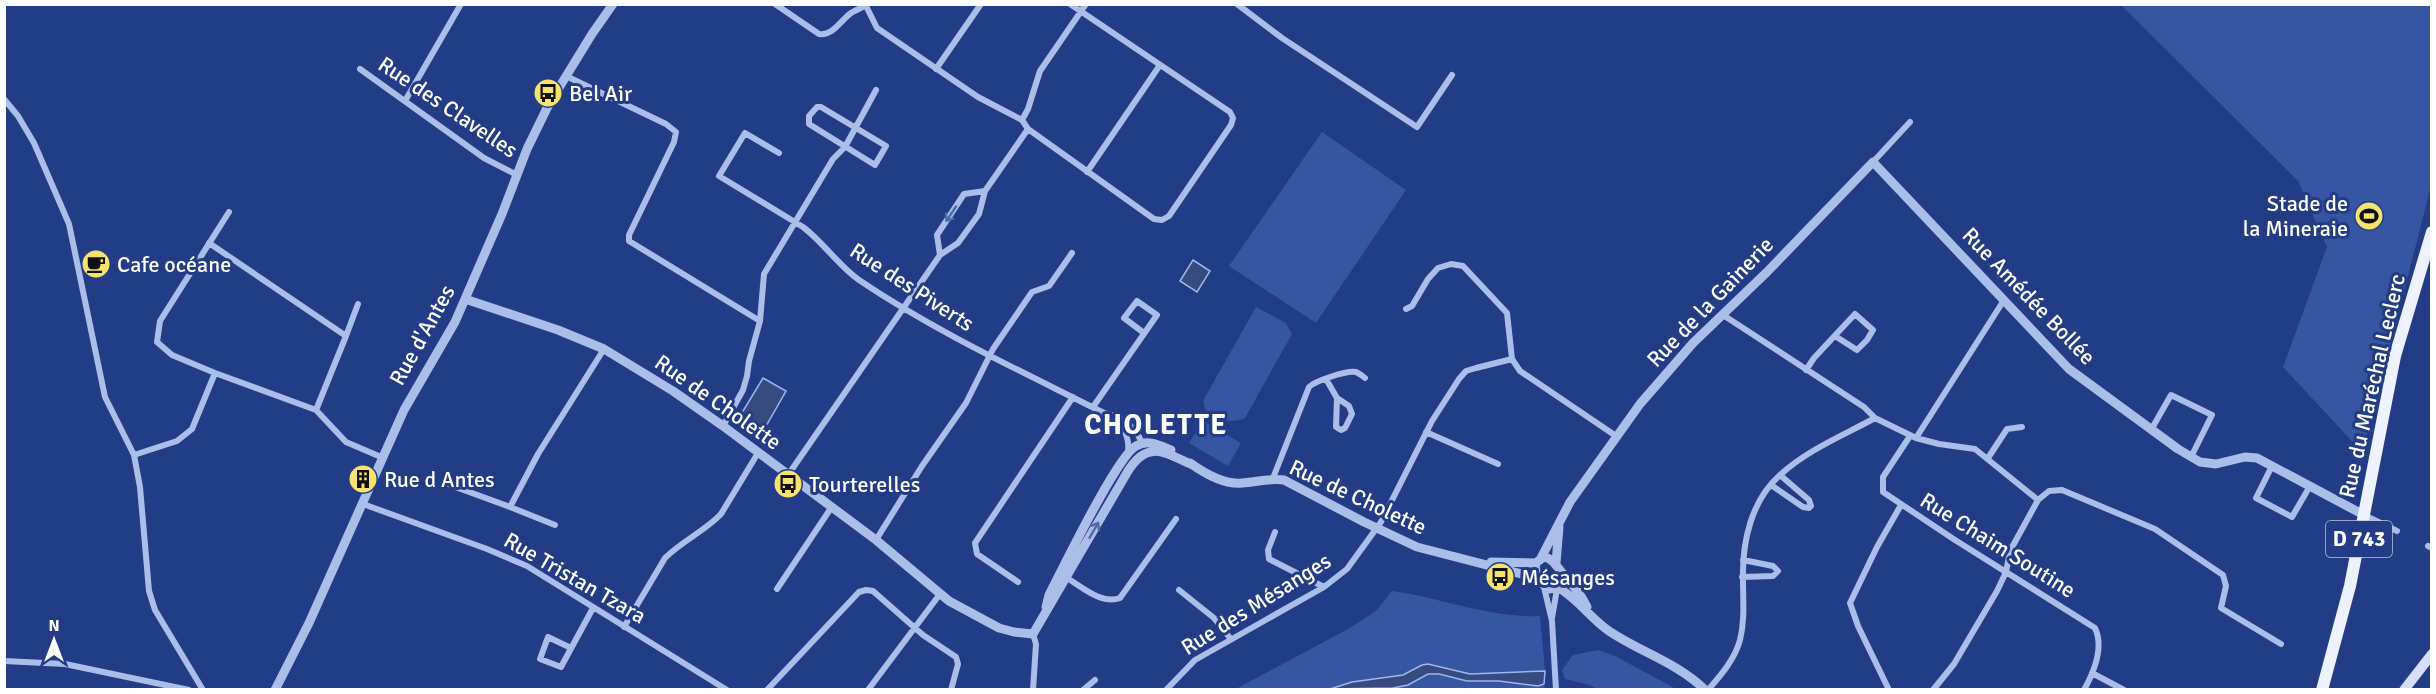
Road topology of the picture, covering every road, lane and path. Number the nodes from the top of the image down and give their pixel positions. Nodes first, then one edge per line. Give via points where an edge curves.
1 (461, 4) edge
2 (613, 4) edge
3 (775, 4) edge
4 (981, 4) edge
5 (1070, 4) edge
6 (1086, 4) edge
7 (1237, 4) edge
8 (867, 5) edge
9 (1081, 12) junction
10 (1160, 65) junction
11 (360, 69) dead end
12 (936, 69) junction
13 (1452, 75) dead end
14 (566, 76) junction
15 (876, 90) dead end
16 (4, 99) edge
17 (405, 101) junction
18 (1022, 120) junction
19 (1910, 122) dead end
20 (856, 128) junction
21 (1028, 129) junction
22 (845, 147) junction
23 (779, 153) dead end
24 (1873, 162) junction
25 (1086, 172) junction
26 (517, 175) junction
27 (985, 191) junction
28 (229, 212) dead end
29 (795, 223) junction
30 (2432, 232) edge
31 (209, 243) junction
32 (1072, 253) dead end
33 (940, 255) junction
34 (465, 299) junction
35 (2004, 300) junction
36 (358, 304) dead end
37 (903, 307) junction
38 (1406, 309) dead end
39 (1723, 315) junction
40 (760, 321) junction
41 (1144, 333) junction
42 (346, 336) junction
43 (1835, 336) junction
44 (604, 349) junction
45 (990, 355) junction
46 (1512, 359) junction
47 (1806, 370) junction
48 (215, 373) junction
49 (1365, 378) dead end
50 (1326, 379) junction
51 (1072, 397) junction
52 (1337, 398) junction
53 (1093, 407) junction
54 (316, 410) junction
55 (1104, 412) junction
56 (1875, 418) junction
57 (723, 426) junction
58 (2022, 427) dead end
59 (2151, 430) junction
60 (1426, 432) junction
61 (1616, 436) junction
62 (1913, 437) junction
63 (1137, 447) junction
64 (758, 453) junction
65 (134, 455) junction
66 (381, 457) junction
67 (2191, 457) junction
68 (1988, 458) junction
69 (1498, 464) dead end
70 (2272, 466) junction
71 (788, 475) junction
72 (1780, 475) junction
73 (1273, 478) junction
74 (450, 485) dead end
75 (1771, 485) junction
76 (2310, 486) junction
77 (2038, 500) junction
78 (363, 504) junction
79 (1901, 505) junction
80 (510, 507) junction
81 (831, 508) junction
82 (2364, 515) junction
83 (1176, 519) dead end
84 (555, 525) dead end
85 (1559, 527) junction
86 (1378, 529) junction
87 (2397, 531) dead end
88 (1275, 532) dead end
89 (876, 540) junction
90 (1743, 560) junction
91 (1538, 561) junction
92 (1474, 562) junction
93 (1556, 564) junction
94 (2006, 572) junction
95 (1563, 574) junction
96 (1742, 577) junction
97 (1067, 578) junction
98 (1537, 578) junction
99 (1018, 582) dead end
100 (1544, 586) junction
101 (1324, 587) junction
102 (777, 589) dead end
103 (1558, 589) junction
104 (1179, 590) dead end
105 (940, 594) junction
106 (593, 608) junction
107 (1591, 614) junction
108 (1043, 617) junction
109 (1552, 621) junction
110 (624, 627) junction
111 (915, 628) junction
112 (1033, 634) junction
113 (1230, 639) junction
114 (2280, 644) dead end
115 (571, 648) junction
116 (2432, 654) edge
117 (4, 661) edge
118 (2092, 673) junction
119 (1095, 680) dead end
120 (189, 690) edge
121 (203, 690) edge
122 (275, 690) edge
123 (727, 690) edge
124 (767, 690) edge
125 (868, 690) edge
126 (951, 690) edge
127 (1033, 690) edge
128 (1083, 690) edge
129 (1166, 690) edge
130 (1556, 690) edge
131 (1706, 690) edge
132 (1889, 690) edge
133 (1933, 690) edge
134 (2084, 690) edge
135 (2124, 690) edge
136 (2322, 690) edge
137 (2404, 690) edge

1 - 17 street
2 - 14 street, Rue d'Antes
3 - 8 street via 819,34 830,33 852,12
4 - 12 street
5 - 9 street
6 - 9 street
7 - 13 street via 1417,127
8 - 12 street via 877,28
9 - 10 street
9 - 18 street via 1040,71
10 - 25 street
10 - 25 street via 1230,112 1233,118 1170,216 1154,219
11 - 17 street, Rue des Clavelles
12 - 18 street
14 - 26 street, Rue d'Antes
14 - 40 street via 666,123 676,132 629,235 631,243
15 - 20 street
16 - 65 street via 26,128 62,204 75,243 105,397
17 - 26 street, Rue des Clavelles via 484,158
18 - 21 street
19 - 24 street, Rue de la Gainerie
20 - 22 street
20 - 22 street via 886,146 875,165
20 - 22 street via 822,107 814,109 809,117 809,123
21 - 25 street
21 - 27 street
22 - 29 street via 833,159
23 - 29 street, Rue des Piverts via 745,133 718,176
24 - 35 street, Rue Amédée Bollée
24 - 39 street, Rue de la Gainerie
26 - 34 street, Rue d'Antes
27 - 33 street via 979,214 958,243
27 -> 33 street via 964,194 937,235
28 - 31 street
29 - 37 street, Rue des Piverts via 814,236 848,272
29 - 40 street via 764,274
30 - 82 main road, Rue du Maréchal Leclerc / D 743 via 2395,356
31 - 42 street
31 - 48 street via 160,321 157,342 172,355
32 - 45 street via 1049,286 1032,292
33 - 37 street
34 - 44 street, Rue de Cholette
34 - 66 street, Rue d'Antes
35 - 59 street, Rue Amédée Bollée via 2069,369
35 - 62 street, Rue Chaim Soutine
36 - 42 street
37 - 45 street, Rue des Piverts
37 - 71 street
38 - 46 street via 1438,268 1463,266 1507,313
39 - 47 street
39 - 61 street, Rue de la Gainerie via 1693,343
40 - 57 street via 743,390
41 - 41 street via 1157,315 1137,300 1124,318
41 - 53 street
42 - 54 street
43 - 43 street via 1855,314 1873,330 1857,350
43 - 47 street
44 - 57 street, Rue de Cholette
44 - 80 street via 538,454
45 - 51 street, Rue des Piverts
45 - 89 street via 966,403
46 - 60 street, Rue des Mésanges via 1462,374
46 - 61 street via 1526,375
47 - 56 street
48 - 54 street
48 - 65 street via 192,429 177,441
49 - 50 street via 1355,372
50 - 52 street
50 - 73 street via 1309,387
51 - 53 street, Rue des Piverts
51 - 99 street via 975,543 977,555
52 - 52 street via 1336,427 1341,430 1352,414 1345,402
53 - 55 street, Rue des Piverts
54 - 66 street via 346,442
55 - 63 street, Rue des Piverts
55 - 63 street, Rue des Piverts via 1126,420 1136,430
56 - 62 street
56 - 72 street
57 - 64 street, Rue de Cholette
58 - 68 street via 2007,429
59 - 67 street, Rue Amédée Bollée
59 - 67 street via 2171,395 2212,415
60 - 69 street
60 - 86 street, Rue des Mésanges
61 - 85 street, Rue de la Gainerie via 1570,502
62 - 68 street via 1968,447
62 - 79 street, Rue Chaim Soutine via 1882,482 1883,492
63 - 73 street, Rue de Cholette via 1163,452 1234,483
97 -> 63 street via 1134,462
63 - 108 street via 1103,493 1049,595
64 - 71 street, Rue de Cholette
64 - 110 street via 721,514 665,558
65 - 121 street via 155,610
66 - 78 street, Rue d'Antes
67 - 70 street, Rue Amédée Bollée via 2210,465 2251,457
68 - 77 street
70 - 76 street, Rue Amédée Bollée
70 - 76 street via 2256,498 2292,517
71 - 81 street, Rue de Cholette
72 - 75 street
72 - 75 street via 1811,506 1803,507
73 - 86 street, Rue de Cholette
74 - 80 street
75 - 90 street via 1752,519
76 - 82 street, Rue Amédée Bollée
77 - 94 street via 2010,551
77 - 114 street via 2055,489 2072,492 2169,538 2223,575 2226,586 2221,608
78 - 106 street, Rue Tristan Tzara via 527,566
78 - 122 street, Rue d'Antes
79 - 94 street, Rue Chaim Soutine
79 - 132 street via 1850,603
80 - 84 street
81 - 89 street, Rue de Cholette
81 - 102 street
82 - 87 street
82 - 136 main road, Rue du Maréchal Leclerc / D 743 via 2339,634
83 - 97 street via 1120,598 1102,599
85 - 91 street, Rue de la Gainerie
85 - 93 street, Rue de la Gainerie
86 - 92 street, Rue de Cholette via 1417,547
86 - 101 street, Rue des Mésanges via 1355,561
88 - 101 street via 1269,559
89 - 105 street, Rue de Cholette
90 - 96 street
90 - 96 street via 1773,566 1778,571 1773,576
91 - 92 street, Rue de Cholette
91 - 93 street via 1548,558
91 - 98 street
92 - 98 street, Rue de Cholette
93 - 95 street
94 - 118 street, Rue Chaim Soutine via 2095,628 2099,642
94 - 133 street via 1954,664
95 - 103 street
95 - 107 street
96 - 131 street via 1740,642
97 - 108 street
98 - 100 street
100 - 103 street
100 - 109 street
101 - 113 street, Rue des Mésanges
103 - 107 street
103 - 109 street
104 - 113 street via 1214,618
105 - 111 street
105 - 112 street, Rue de Cholette via 999,628
106 - 110 street, Rue Tristan Tzara
106 - 115 street
107 - 131 street via 1610,632
108 - 112 street
109 - 130 street
110 - 123 street, Rue Tristan Tzara
111 - 124 street via 873,591 862,591
111 - 125 street
111 - 126 street via 956,657 958,664
112 - 127 street
113 - 129 street, Rue des Mésanges via 1195,660
115 - 115 street via 561,667 540,659 548,637
116 - 137 main road
117 - 120 street via 65,664
118 - 134 street, Rue Chaim Soutine
118 - 135 street
119 - 128 street

